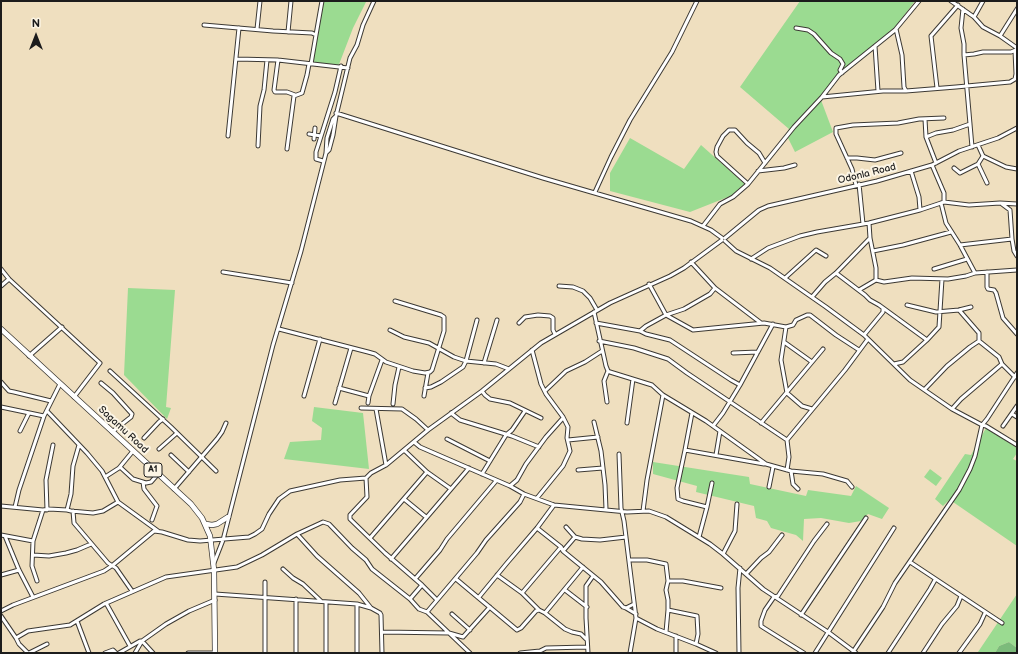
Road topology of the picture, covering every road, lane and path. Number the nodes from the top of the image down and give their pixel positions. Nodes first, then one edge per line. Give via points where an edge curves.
1 (260, 1) edge
2 (291, 1) edge
3 (322, 1) edge
4 (374, 1) edge
5 (697, 1) edge
6 (919, 1) edge
7 (951, 1) edge
8 (983, 1) edge
9 (958, 5) junction
10 (963, 9) junction
11 (1017, 9) edge
12 (974, 17) junction
13 (204, 25) dead end
14 (239, 28) junction
15 (796, 28) dead end
16 (257, 29) junction
17 (896, 29) junction
18 (288, 32) junction
19 (316, 35) junction
20 (1000, 36) junction
21 (1011, 44) junction
22 (875, 46) junction
23 (1014, 50) edge
24 (964, 55) junction
25 (237, 59) junction
26 (267, 60) junction
27 (278, 60) junction
28 (310, 64) junction
29 (341, 66) junction
30 (348, 68) junction
31 (842, 73) junction
32 (966, 86) junction
33 (937, 88) junction
34 (906, 91) junction
35 (878, 92) junction
36 (294, 95) junction
37 (822, 97) junction
38 (336, 114) junction
39 (944, 118) dead end
40 (926, 119) junction
41 (970, 124) junction
42 (315, 128) dead end
43 (1017, 128) edge
44 (309, 134) dead end
45 (314, 135) junction
46 (228, 136) dead end
47 (321, 136) junction
48 (926, 137) junction
49 (314, 139) dead end
50 (978, 145) junction
51 (258, 146) dead end
52 (972, 147) junction
53 (287, 149) dead end
54 (901, 153) dead end
55 (984, 156) junction
56 (847, 158) junction
57 (323, 161) junction
58 (765, 163) junction
59 (936, 163) junction
60 (978, 164) junction
61 (795, 165) dead end
62 (932, 165) junction
63 (954, 168) dead end
64 (1017, 170) edge
65 (758, 171) junction
66 (911, 171) junction
67 (987, 183) dead end
68 (748, 184) junction
69 (858, 185) junction
70 (595, 192) junction
71 (942, 203) junction
72 (1000, 203) junction
73 (1017, 204) edge
74 (920, 210) junction
75 (869, 223) junction
76 (863, 224) junction
77 (703, 226) junction
78 (951, 232) junction
79 (870, 238) junction
80 (723, 239) junction
81 (1012, 239) junction
82 (960, 245) junction
83 (873, 251) junction
84 (826, 256) dead end
85 (1017, 256) edge
86 (751, 259) junction
87 (967, 259) junction
88 (691, 262) junction
89 (1, 269) edge
90 (934, 269) dead end
91 (1017, 270) edge
92 (223, 272) dead end
93 (987, 272) junction
94 (836, 273) junction
95 (975, 273) junction
96 (785, 278) junction
97 (9, 279) junction
98 (942, 279) junction
99 (876, 280) junction
100 (292, 283) junction
101 (649, 284) junction
102 (1, 286) edge
103 (559, 286) dead end
104 (715, 288) junction
105 (858, 290) junction
106 (812, 297) junction
107 (395, 301) dead end
108 (907, 305) dead end
109 (971, 307) dead end
110 (883, 310) junction
111 (959, 310) junction
112 (595, 311) junction
113 (940, 312) junction
114 (666, 315) junction
115 (477, 320) dead end
116 (497, 320) dead end
117 (519, 323) dead end
118 (596, 323) junction
119 (761, 323) junction
120 (773, 324) junction
121 (62, 327) junction
122 (786, 327) junction
123 (279, 329) junction
124 (390, 330) dead end
125 (640, 331) junction
126 (2, 332) edge
127 (555, 334) junction
128 (1017, 334) edge
129 (864, 335) junction
130 (868, 339) junction
131 (320, 340) junction
132 (927, 340) junction
133 (599, 341) junction
134 (979, 341) junction
135 (784, 342) junction
136 (350, 348) junction
137 (438, 349) junction
138 (823, 349) dead end
139 (532, 350) junction
140 (859, 350) junction
141 (602, 351) junction
142 (758, 352) junction
143 (733, 353) dead end
144 (29, 356) junction
145 (382, 360) junction
146 (466, 361) junction
147 (812, 362) junction
148 (484, 363) junction
149 (894, 364) junction
150 (1002, 364) junction
151 (399, 367) junction
152 (509, 369) junction
153 (110, 371) dead end
154 (608, 371) junction
155 (428, 373) junction
156 (1017, 373) edge
157 (1014, 377) junction
158 (633, 380) junction
159 (1, 382) edge
160 (101, 383) dead end
161 (60, 384) junction
162 (740, 385) junction
163 (339, 388) junction
164 (425, 388) junction
165 (925, 389) junction
166 (482, 390) junction
167 (545, 391) junction
168 (787, 393) junction
169 (663, 395) junction
170 (304, 396) dead end
171 (369, 396) junction
172 (424, 396) dead end
173 (74, 397) junction
174 (51, 400) junction
175 (607, 402) dead end
176 (730, 402) junction
177 (335, 403) dead end
178 (368, 403) dead end
179 (393, 404) dead end
180 (1017, 406) edge
181 (1, 407) edge
182 (361, 408) dead end
183 (376, 409) junction
184 (812, 409) junction
185 (952, 409) junction
186 (47, 411) junction
187 (525, 411) junction
188 (28, 412) junction
189 (692, 412) junction
190 (451, 413) junction
191 (1012, 414) junction
192 (44, 416) junction
193 (541, 418) dead end
194 (563, 418) junction
195 (1017, 418) edge
196 (163, 419) junction
197 (594, 422) dead end
198 (226, 423) dead end
199 (627, 423) dead end
200 (761, 423) junction
201 (982, 425) junction
202 (713, 426) junction
203 (1003, 426) dead end
204 (428, 430) junction
205 (20, 431) dead end
206 (720, 431) junction
207 (112, 432) junction
208 (177, 433) junction
209 (506, 435) junction
210 (598, 437) junction
211 (144, 438) dead end
212 (447, 439) dead end
213 (568, 440) junction
214 (787, 440) junction
215 (414, 442) junction
216 (53, 445) dead end
217 (79, 445) junction
218 (1017, 446) edge
219 (539, 447) junction
220 (159, 450) dead end
221 (404, 450) junction
222 (685, 450) junction
223 (133, 451) junction
224 (619, 454) dead end
225 (171, 455) dead end
226 (716, 455) junction
227 (201, 456) junction
228 (490, 461) junction
229 (766, 464) junction
230 (386, 465) junction
231 (773, 466) junction
232 (120, 467) junction
233 (469, 468) junction
234 (603, 468) junction
235 (578, 470) dead end
236 (789, 470) junction
237 (216, 471) dead end
238 (189, 472) junction
239 (427, 472) junction
240 (158, 474) junction
241 (482, 474) junction
242 (105, 477) junction
243 (366, 478) junction
244 (496, 480) junction
245 (143, 482) junction
246 (712, 483) dead end
247 (510, 486) junction
248 (852, 486) dead end
249 (769, 487) dead end
250 (174, 489) junction
251 (451, 489) junction
252 (798, 489) dead end
253 (524, 494) junction
254 (537, 498) junction
255 (404, 499) junction
256 (118, 502) junction
257 (737, 504) dead end
258 (554, 505) junction
259 (1, 506) edge
260 (707, 507) junction
261 (15, 508) junction
262 (606, 509) junction
263 (45, 510) junction
264 (67, 510) junction
265 (73, 511) junction
266 (622, 511) junction
267 (643, 511) junction
268 (228, 517) junction
269 (426, 517) junction
270 (866, 518) dead end
271 (152, 520) dead end
272 (206, 524) junction
273 (827, 524) dead end
274 (566, 527) dead end
275 (537, 528) junction
276 (894, 528) dead end
277 (158, 531) junction
278 (297, 534) junction
279 (3, 535) edge
280 (782, 535) dead end
281 (575, 536) junction
282 (626, 537) junction
283 (699, 537) junction
284 (370, 538) junction
285 (210, 540) junction
286 (223, 540) junction
287 (33, 541) junction
288 (91, 544) junction
289 (561, 547) junction
290 (563, 551) junction
291 (724, 554) junction
292 (34, 555) junction
293 (391, 558) junction
294 (629, 560) junction
295 (910, 562) junction
296 (214, 563) junction
297 (113, 566) junction
298 (283, 568) dead end
299 (583, 568) junction
300 (740, 568) junction
301 (19, 570) junction
302 (214, 570) junction
303 (746, 574) junction
304 (1, 575) edge
305 (497, 575) junction
306 (593, 576) junction
307 (415, 579) junction
308 (456, 579) junction
309 (935, 580) junction
310 (37, 581) dead end
311 (668, 581) junction
312 (266, 582) dead end
313 (422, 585) junction
314 (721, 588) dead end
315 (565, 590) junction
316 (132, 591) junction
317 (522, 593) junction
318 (215, 594) junction
319 (961, 596) junction
320 (33, 597) junction
321 (774, 597) junction
322 (265, 598) junction
323 (479, 598) junction
324 (296, 599) junction
325 (410, 599) junction
326 (215, 600) junction
327 (437, 600) junction
328 (321, 601) junction
329 (587, 601) junction
330 (326, 602) junction
331 (106, 603) junction
332 (357, 604) junction
333 (583, 604) junction
334 (634, 604) junction
335 (490, 607) junction
336 (587, 607) junction
337 (372, 608) junction
338 (626, 608) junction
339 (537, 609) junction
340 (668, 610) junction
341 (1, 611) edge
342 (427, 612) junction
343 (545, 613) junction
344 (985, 613) junction
345 (452, 614) dead end
346 (636, 614) junction
347 (802, 615) junction
348 (1, 616) edge
349 (636, 618) junction
350 (77, 621) junction
351 (1002, 623) dead end
352 (442, 626) junction
353 (586, 628) junction
354 (470, 630) junction
355 (382, 632) junction
356 (440, 632) junction
357 (449, 632) junction
358 (666, 632) junction
359 (828, 632) junction
360 (581, 634) junction
361 (676, 636) junction
362 (16, 638) junction
363 (586, 639) junction
364 (142, 641) junction
365 (48, 644) dead end
366 (696, 644) junction
367 (130, 646) junction
368 (587, 647) junction
369 (708, 652) edge
370 (854, 652) edge
371 (28, 653) edge
372 (89, 653) edge
373 (105, 653) edge
374 (118, 653) edge
375 (135, 653) edge
376 (153, 653) edge
377 (188, 653) edge
378 (215, 653) edge
379 (265, 653) edge
380 (296, 653) edge
381 (326, 653) edge
382 (357, 653) edge
383 (382, 653) edge
384 (470, 653) edge
385 (520, 653) edge
386 (588, 653) edge
387 (630, 653) edge
388 (676, 653) edge
389 (716, 653) edge
390 (739, 653) edge
391 (804, 653) edge
392 (815, 653) edge
393 (888, 653) edge
394 (923, 653) edge
395 (959, 653) edge

1 - 16 street
2 - 18 street
3 - 19 street
4 - 30 street
5 - 70 street via 672,52 630,120
6 - 17 street
7 - 9 street
8 - 12 street
9 - 10 street
9 - 33 street via 931,36
10 - 12 street
10 - 24 street via 961,28
11 - 20 street
12 - 20 street via 983,27
13 - 14 street
14 - 16 street
14 - 25 street
15 - 31 street via 814,34 840,59 843,64 840,71
16 - 18 street
17 - 22 street
17 - 34 street
18 - 19 street via 310,32
19 - 28 street
20 - 21 street
21 - 23 street
21 - 23 street
22 - 31 street
22 - 35 street
23 - 24 street
23 - 32 street via 1016,74 1012,81
24 - 32 street
25 - 26 street
25 - 46 street via 234,67
26 - 27 street
26 - 51 street via 260,106
27 - 28 street
27 - 36 street via 274,90
28 - 29 street
28 - 36 street via 302,93
29 - 30 street
29 - 47 street
30 - 38 street
31 - 37 street
32 - 33 street
32 - 41 street
33 - 34 street
34 - 35 street
35 - 37 street
36 - 53 street
37 - 58 street
38 - 57 street
38 - 70 street
39 - 40 street
40 - 48 street
40 - 56 street via 838,127 836,134
41 - 48 street
41 - 52 street
42 - 45 street
43 - 50 street, Odonla Road
44 - 45 street
45 - 47 street
45 - 49 street
47 - 57 street via 316,158
48 - 59 street
50 - 52 street, Odonla Road
50 - 55 street
52 - 59 street, Odonla Road
54 - 56 street via 875,160
55 - 60 street
55 - 64 street
56 - 69 street
57 - 100 street
58 - 65 street
58 - 68 street via 759,153 735,130 729,130 724,136 717,147 717,156
59 - 62 street, Odonla Road
60 - 63 street via 960,173
60 - 67 street
61 - 65 street
62 - 66 street, Odonla Road
62 - 71 street via 944,193
65 - 68 street
66 - 69 street, Odonla Road
66 - 74 street
68 - 77 street via 720,204
69 - 76 street
69 - 80 street, Odonla Road via 764,207
70 - 77 street
71 - 72 street
71 - 74 street
71 - 78 street via 945,222
72 - 73 street
72 - 81 street via 1010,210
74 - 75 street
75 - 76 street
75 - 79 street
76 - 86 street via 800,236 768,248
77 - 80 street
78 - 82 street
78 - 83 street
79 - 83 street
79 - 94 street
80 - 86 street via 736,251
80 - 88 street, Odonla Road
81 - 82 street
81 - 85 street
82 - 87 street
83 - 99 street
84 - 96 street via 816,250
86 - 96 street
87 - 90 street
87 - 95 street
88 - 101 street, Odonla Road via 670,276
88 - 104 street
89 - 97 street
91 - 93 street
92 - 100 street
93 - 95 street
93 - 128 street via 987,287 996,293 1003,318
94 - 105 street
94 - 106 street
95 - 98 street
96 - 106 street
97 - 102 street
97 - 121 street
98 - 99 street via 912,278 884,282
98 - 113 street
99 - 105 street
100 - 123 street
101 - 112 street, Odonla Road
101 - 114 street
103 - 112 street via 583,291 590,298
104 - 114 street via 710,294 684,309
104 - 119 street
105 - 110 street via 879,304
106 - 129 street
107 - 137 street via 442,316 444,331
108 - 113 street
109 - 111 street
110 - 129 street
110 - 132 street
111 - 113 street
111 - 134 street via 979,333
112 - 118 street
112 - 127 street, Odonla Road
113 - 132 street via 938,329
114 - 119 street via 692,330
114 - 125 street
115 - 146 street
116 - 148 street
117 - 127 street via 525,316 550,316 553,318 552,330
118 - 125 street
118 - 133 street
119 - 120 street
120 - 122 street
120 - 142 street
121 - 144 street
121 - 173 street via 100,363
122 - 135 street
122 - 140 street via 810,315
123 - 131 street
123 - 268 street
124 - 137 street via 404,337 429,343
125 - 162 street via 675,342
126 - 144 highway, Sagamu Road / A1
127 - 139 street, Odonla Road
129 - 130 street
130 - 140 street
130 - 149 street
131 - 136 street
131 - 170 street
132 - 149 street via 903,362
133 - 141 street
133 - 176 street via 634,348 668,359
134 - 150 street via 997,354
134 - 165 street via 947,366
135 - 147 street
135 - 168 street via 781,360
136 - 145 street via 375,354
136 - 163 street
137 - 146 street
137 - 155 street via 432,370
138 - 147 street
139 - 152 street, Odonla Road
139 - 167 street via 540,382
140 - 184 street
141 - 154 street
141 - 167 street via 566,371
142 - 143 street
142 - 162 street
144 - 161 highway, Sagamu Road / A1
145 - 151 street
145 - 171 street
146 - 148 street
146 - 164 street via 460,369 441,382
147 - 168 street
148 - 152 street
149 - 165 street via 910,380
150 - 157 street
150 - 185 street
151 - 155 street
151 - 179 street
152 - 166 street, Odonla Road
153 - 196 street
154 - 158 street
154 - 175 street via 604,381
155 - 164 street
156 - 157 street
157 - 201 street
158 - 169 street via 652,385
158 - 199 street
159 - 174 street via 14,392
160 - 207 street via 132,414
161 - 173 highway, Sagamu Road / A1
161 - 174 street
162 - 176 street
163 - 171 street
163 - 177 street
164 - 172 street
165 - 185 street
166 - 187 street via 490,399 510,403
166 - 190 street, Odonla Road
167 - 194 street
168 - 184 street via 802,406
168 - 200 street
169 - 189 street
169 - 267 street
171 - 178 street
173 - 207 highway, Sagamu Road / A1
174 - 186 street
176 - 200 street
176 - 202 street
180 - 191 street
181 - 188 street
182 - 183 street
183 - 204 street via 395,408 406,411
183 - 230 street
184 - 214 street
185 - 201 street
186 - 192 street
186 - 217 street
187 - 193 street
187 - 209 street
188 - 192 street
188 - 205 street
189 - 202 street
189 - 222 street
190 - 204 street, Odonla Road
190 - 209 street via 460,420
191 - 195 street
191 - 203 street
192 - 261 street
194 - 213 street via 568,427
194 - 219 street
196 - 208 street
196 - 211 street
197 - 210 street
198 - 227 street via 222,432
200 - 214 street
201 - 218 street
201 - 295 street via 970,469 959,490
202 - 206 street
204 - 215 street, Odonla Road
206 - 226 street
206 - 229 street
207 - 223 highway, Sagamu Road / A1
208 - 220 street
208 - 227 street
209 - 219 street
209 - 228 street
210 - 213 street
210 - 234 street
212 - 228 street
213 - 254 street via 570,451 566,461
214 - 236 street
215 - 221 street, Odonla Road
215 - 233 street
216 - 263 street via 45,487
217 - 242 street
217 - 264 street via 73,466
219 - 247 street via 517,480
221 - 230 street, Odonla Road
221 - 239 street
222 - 226 street
222 - 260 street via 677,488 678,499
223 - 232 street
223 - 240 highway, Sagamu Road / A1
224 - 266 street
225 - 238 street
226 - 229 street
227 - 237 street
227 - 238 street
228 - 241 street
229 - 231 street
230 - 243 street, Odonla Road via 370,473
231 - 236 street
231 - 249 street
232 - 242 street
232 - 245 street via 130,477
233 - 241 street
233 - 251 street
234 - 235 street
234 - 262 street
236 - 248 street via 823,474 847,481
236 - 252 street via 793,484
238 - 250 street
239 - 251 street
239 - 255 street
240 - 245 street via 151,482
240 - 250 highway, Sagamu Road / A1
241 - 244 street
242 - 256 street
243 - 284 street via 367,497 349,517
243 - 286 street via 340,480 290,491 279,499 259,532
244 - 247 street
244 - 307 street
245 - 271 street via 144,489 157,506
246 - 260 street
247 - 253 street
250 - 272 highway, Sagamu Road / A1 via 191,504
251 - 269 street
253 - 254 street
253 - 308 street
254 - 258 street
255 - 269 street
255 - 284 street
256 - 265 street via 104,511
256 - 277 street
257 - 291 street via 735,531
258 - 262 street
258 - 275 street
259 - 261 street
260 - 283 street
261 - 263 street
262 - 266 street
263 - 264 street
263 - 287 street
264 - 265 street
265 - 288 street via 74,521
266 - 267 street
266 - 282 street
267 - 283 street via 666,517
268 - 272 highway via 217,524
268 - 286 street
269 - 293 street
270 - 347 street
272 - 285 highway, Sagamu Road / A1
273 - 321 street via 778,596
274 - 281 street
275 - 289 street
275 - 305 street
276 - 359 street
277 - 285 street via 188,540
277 - 297 street via 152,532
278 - 302 street via 237,567
278 - 325 street via 320,522 326,522 366,560 372,569
278 - 337 street
279 - 287 street
279 - 301 street
280 - 303 street
281 - 282 street via 600,540
281 - 290 street
282 - 294 street
283 - 291 street
284 - 293 street
285 - 286 street
285 - 296 highway, Sagamu Road / A1
286 - 296 street
287 - 292 street
288 - 292 street via 66,553
288 - 297 street
289 - 290 street
289 - 317 street
290 - 299 street
291 - 300 street
292 - 310 street via 32,566
293 - 307 street
294 - 311 street via 665,563
294 - 334 street
295 - 309 street
295 - 370 street
296 - 302 highway, Sagamu Road / A1
297 - 316 street
297 - 320 street
298 - 328 street
299 - 306 street
299 - 315 street
300 - 303 street
300 - 390 street
301 - 304 street
301 - 320 street
302 - 316 street via 166,577
302 - 318 highway, Sagamu Road / A1
303 - 321 street
305 - 317 street
305 - 323 street
306 - 329 street via 586,586
306 - 338 street
307 - 313 street
308 - 323 street
308 - 327 street
309 - 319 street
309 - 393 street
311 - 314 street
311 - 340 street
312 - 322 street
313 - 325 street
313 - 327 street
315 - 333 street
315 - 343 street
316 - 331 street
317 - 339 street
318 - 322 street
318 - 326 highway, Sagamu Road / A1
319 - 344 street
319 - 394 street via 957,606
320 - 341 street
321 - 347 street
321 - 391 street via 761,618 761,626
322 - 324 street
322 - 379 street
323 - 335 street
324 - 328 street
324 - 380 street
325 - 342 street
326 - 364 street via 189,611
326 - 378 highway, Sagamu Road / A1
327 - 342 street
328 - 330 street
329 - 333 street
329 - 336 street
330 - 332 street
330 - 381 street
331 - 350 street
331 - 367 street
332 - 337 street
332 - 382 street
333 - 336 street
334 - 338 street
334 - 346 street
335 - 339 street via 517,630
335 - 354 street
336 - 353 street
337 - 355 street via 381,614
338 - 346 street
339 - 343 street
340 - 358 street
340 - 366 street via 697,616
342 - 352 street
343 - 360 street via 568,631
344 - 351 street
344 - 395 street
345 - 354 street
346 - 349 street
347 - 359 street
348 - 362 street
349 - 358 street
349 - 387 street
350 - 362 street via 64,626 28,630
350 - 372 street
352 - 356 street
352 - 357 street
353 - 360 street
353 - 363 street
354 - 357 street via 463,636
355 - 356 street
355 - 383 street
356 - 357 street
357 - 384 street
358 - 361 street
359 - 370 street
359 - 392 street
360 - 363 street
361 - 366 street
361 - 388 street
362 - 371 street
363 - 368 street
364 - 367 street
364 - 375 street
364 - 376 street
365 - 371 street
366 - 369 street
367 - 374 street
368 - 385 street via 546,648
368 - 386 street
369 - 389 street
373 - 374 street via 113,650
377 - 378 street

